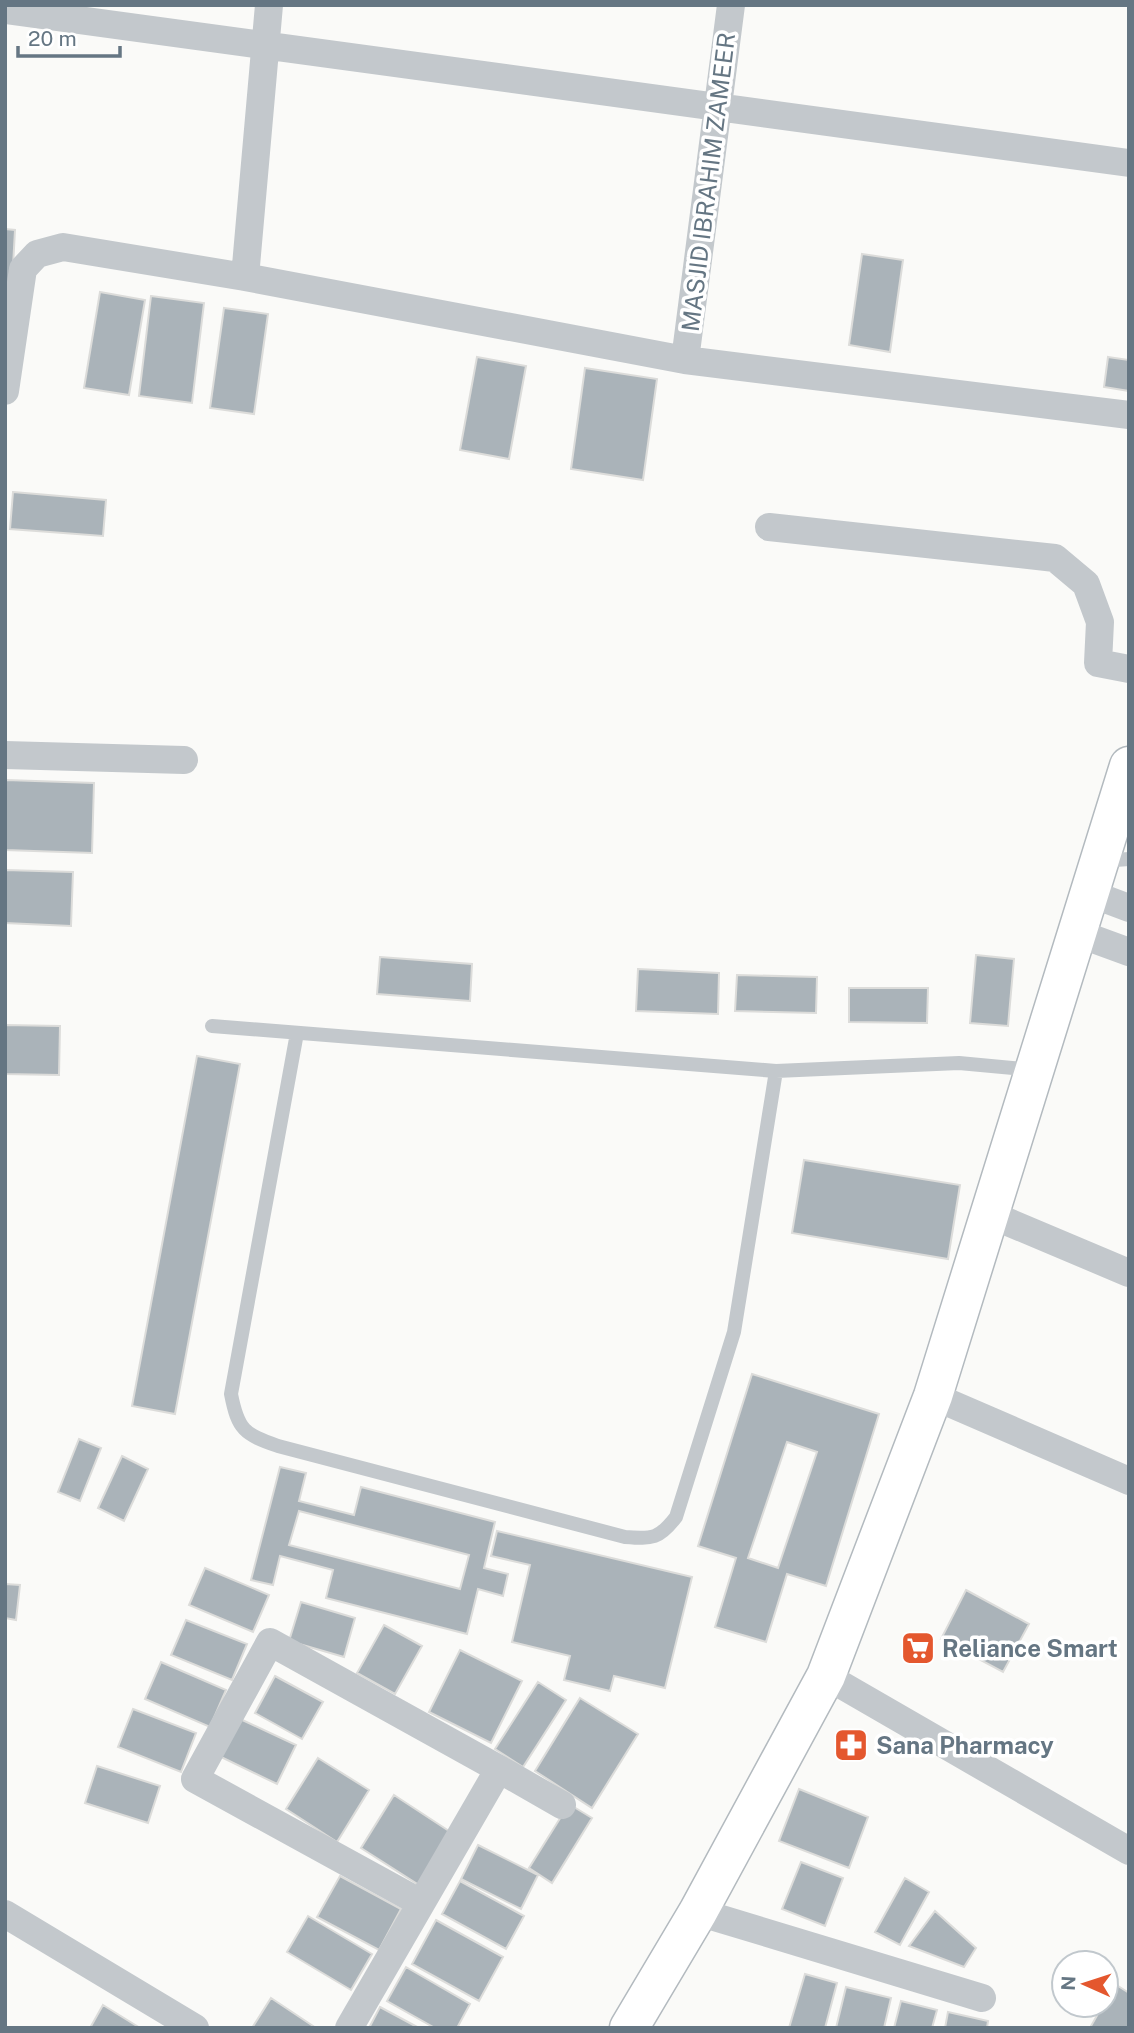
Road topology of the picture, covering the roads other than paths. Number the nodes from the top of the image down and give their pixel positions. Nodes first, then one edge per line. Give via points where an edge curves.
1 (269, 5) edge
2 (731, 5) edge
3 (5, 10) edge
4 (265, 46) junction
5 (718, 107) junction
6 (1129, 163) edge
7 (245, 277) junction
8 (685, 359) junction
9 (5, 391) edge
10 (1129, 415) edge
11 (769, 527) dead end
12 (1129, 669) edge
13 (5, 755) edge
14 (184, 760) dead end
15 (1129, 766) edge
16 (1105, 871) edge
17 (1129, 908) edge
18 (1077, 933) junction
19 (1129, 952) edge
20 (212, 1026) dead end
21 (297, 1033) junction
22 (1034, 1070) junction
23 (776, 1071) junction
24 (989, 1214) junction
25 (1129, 1273) edge
26 (933, 1396) junction
27 (1129, 1481) edge
28 (826, 1676) junction
29 (499, 1769) junction
30 (562, 1805) dead end
31 (1129, 1851) edge
32 (421, 1903) junction
33 (698, 1912) junction
34 (5, 1914) edge
35 (982, 1998) dead end
36 (195, 2028) edge
37 (349, 2028) edge
38 (629, 2028) edge

1 - 4 street
2 - 5 street, MASJID IBRAHIM ZAMEER
3 - 4 street
4 - 5 street
4 - 7 street
5 - 6 street
5 - 8 street, MASJID IBRAHIM ZAMEER
7 - 8 street
7 - 9 street via 63,247 37,254 23,269
8 - 10 street
11 - 12 street via 1055,558 1086,584 1100,622 1098,663
13 - 14 street
15 - 16 street
16 - 17 street
16 - 18 street
18 - 19 street
18 - 22 street
20 - 21 lane
21 - 23 lane
21 - 23 lane via 231,1394 236,1420 255,1438 278,1446 625,1537 649,1539 664,1532 676,1517 734,1332
22 - 23 lane via 959,1063
22 - 24 street
24 - 25 street
24 - 26 street
26 - 27 street
26 - 28 street
28 - 31 street
28 - 33 street
29 - 30 street
29 - 32 street
29 - 32 street via 270,1642 195,1779
32 - 37 street
33 - 35 street
33 - 38 street
34 - 36 street

